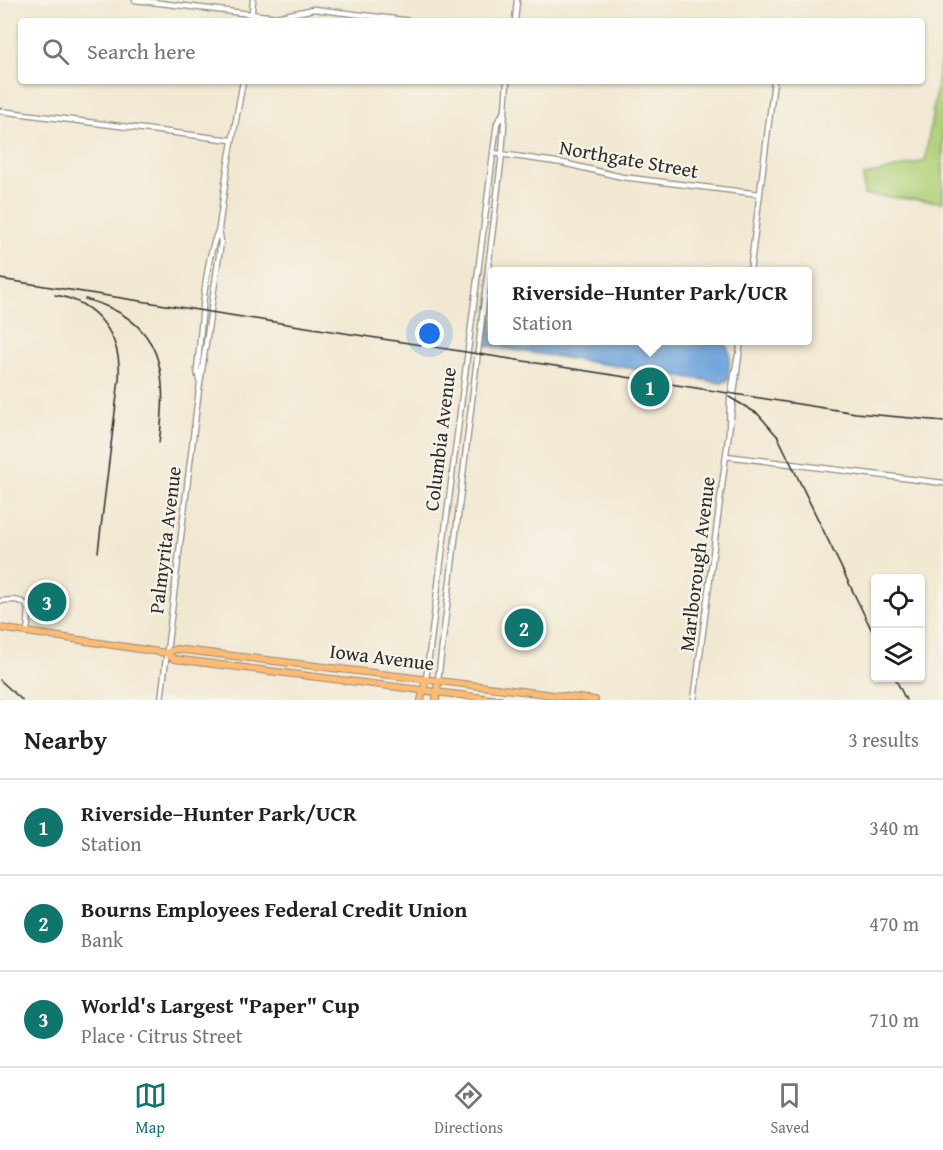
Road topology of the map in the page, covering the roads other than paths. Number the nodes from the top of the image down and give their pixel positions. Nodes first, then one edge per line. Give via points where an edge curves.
1 (135, 0) edge
2 (253, 0) edge
3 (517, 0) edge
4 (252, 14) junction
5 (251, 18) edge
6 (387, 18) edge
7 (514, 18) edge
8 (242, 84) edge
9 (507, 84) edge
10 (774, 84) edge
11 (0, 111) edge
12 (504, 112) junction
13 (231, 140) junction
14 (493, 153) junction
15 (502, 154) junction
16 (760, 194) junction
17 (483, 231) junction
18 (492, 232) junction
19 (751, 267) edge
20 (740, 345) edge
21 (457, 430) junction
22 (467, 431) junction
23 (726, 456) junction
24 (943, 483) edge
25 (443, 541) junction
26 (453, 543) junction
27 (440, 566) junction
28 (451, 568) junction
29 (0, 601) edge
30 (0, 627) edge
31 (27, 631) junction
32 (166, 653) junction
33 (426, 679) junction
34 (438, 680) junction
35 (423, 691) junction
36 (436, 696) edge
37 (160, 700) edge
38 (421, 700) edge
39 (500, 700) edge
40 (595, 700) edge
41 (694, 700) edge

1 - 4 street
2 - 4 street
3 - 7 street
4 - 5 street
4 - 6 street via 276,17 314,9
8 - 13 street, Palmyrita Avenue
9 - 12 street, Columbia Avenue
10 - 16 street
11 - 13 street
12 - 14 street, Columbia Avenue via 497,123
12 - 15 street, Columbia Avenue
13 - 32 street, Palmyrita Avenue
14 - 15 street, Northgate Street
14 - 17 street, Columbia Avenue
15 - 16 street, Northgate Street via 568,164 612,176
15 - 18 street, Columbia Avenue
16 - 19 street
17 - 18 street
17 - 21 street, Columbia Avenue
18 - 22 street, Columbia Avenue
20 - 23 street, Marlborough Avenue
21 - 22 street
21 - 25 street, Columbia Avenue
22 - 26 street, Columbia Avenue
23 - 24 street
23 - 41 street, Marlborough Avenue
25 - 26 street
25 - 27 street, Columbia Avenue
26 - 28 street, Columbia Avenue
27 - 28 street
27 - 33 street, Columbia Avenue
28 - 34 street, Columbia Avenue
29 - 31 street via 17,599 26,603
30 - 31 main road, Iowa Avenue
31 - 32 main road, Iowa Avenue
32 - 33 main road, Iowa Avenue via 176,649
32 - 35 main road, Iowa Avenue via 174,659
32 - 37 street, Palmyrita Avenue
33 - 34 main road, Iowa Avenue
33 - 35 main road, Columbia Avenue
34 - 36 main road, Columbia Avenue
34 - 40 main road, Iowa Avenue
35 - 36 main road, Iowa Avenue
35 - 38 main road, Columbia Avenue
36 - 39 main road, Iowa Avenue

